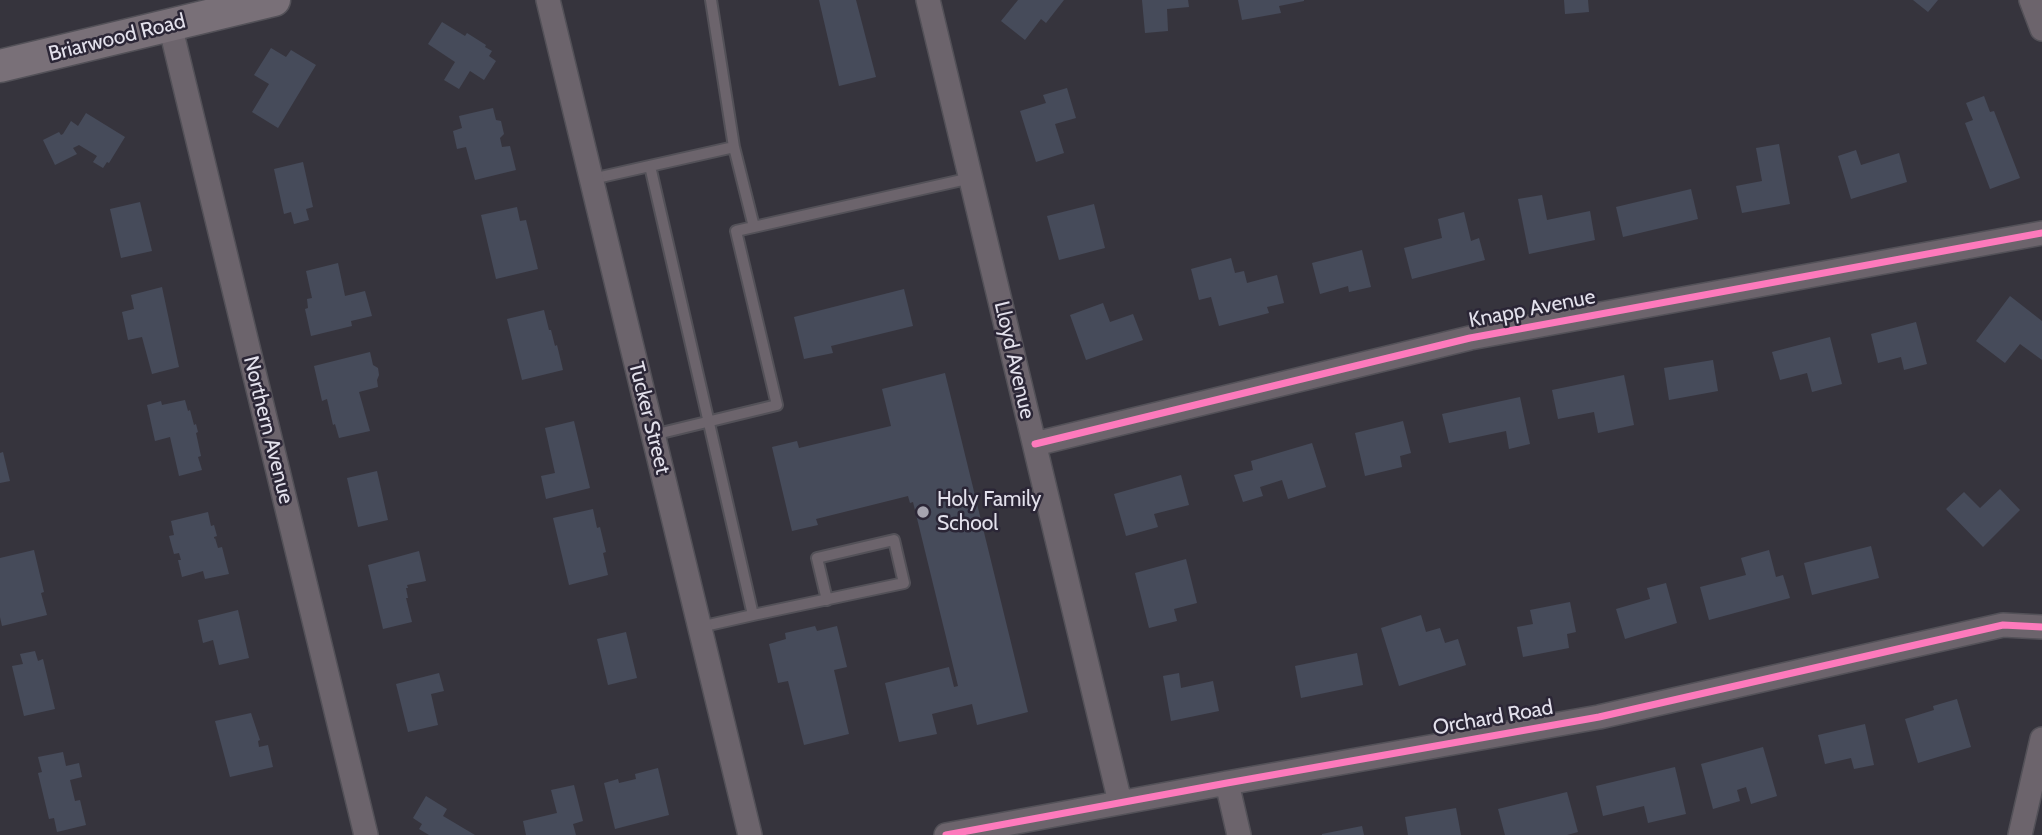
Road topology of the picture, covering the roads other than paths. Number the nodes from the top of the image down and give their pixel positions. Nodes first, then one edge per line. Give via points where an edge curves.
1 (274, 0) edge
2 (548, 0) edge
3 (711, 0) edge
4 (928, 0) edge
5 (2031, 0) edge
6 (170, 25) junction
7 (2042, 29) edge
8 (0, 66) edge
9 (734, 147) junction
10 (650, 166) junction
11 (971, 178) junction
12 (592, 180) junction
13 (754, 226) junction
14 (2042, 233) edge
15 (709, 421) junction
16 (653, 435) junction
17 (1035, 444) junction
18 (827, 600) junction
19 (753, 615) junction
20 (700, 627) junction
21 (2042, 627) edge
22 (2042, 739) edge
23 (1227, 783) junction
24 (1120, 802) junction
25 (366, 835) edge
26 (750, 835) edge
27 (946, 835) edge
28 (1239, 835) edge
29 (2020, 835) edge

1 - 6 street, Briarwood Road
2 - 12 street, Tucker Street
3 - 9 lane
4 - 11 street, Lloyd Avenue
5 - 7 street
6 - 8 street, Briarwood Road
6 - 25 street, Northern Avenue
9 - 10 lane
9 - 13 lane
10 - 12 lane
10 - 15 lane
11 - 13 lane
11 - 17 street, Lloyd Avenue
12 - 16 street, Tucker Street
13 - 15 lane via 736,231 777,405
14 - 17 street, Knapp Avenue via 1470,338
15 - 16 lane
15 - 19 lane
16 - 20 street, Tucker Street
17 - 24 street, Lloyd Avenue
18 - 18 lane via 904,583 894,540 817,558
18 - 19 lane
19 - 20 lane
20 - 26 street, Tucker Street
21 - 23 street, Orchard Road via 2003,625 1599,717
22 - 29 street
23 - 24 street, Orchard Road
23 - 28 street
24 - 27 street, Orchard Road

